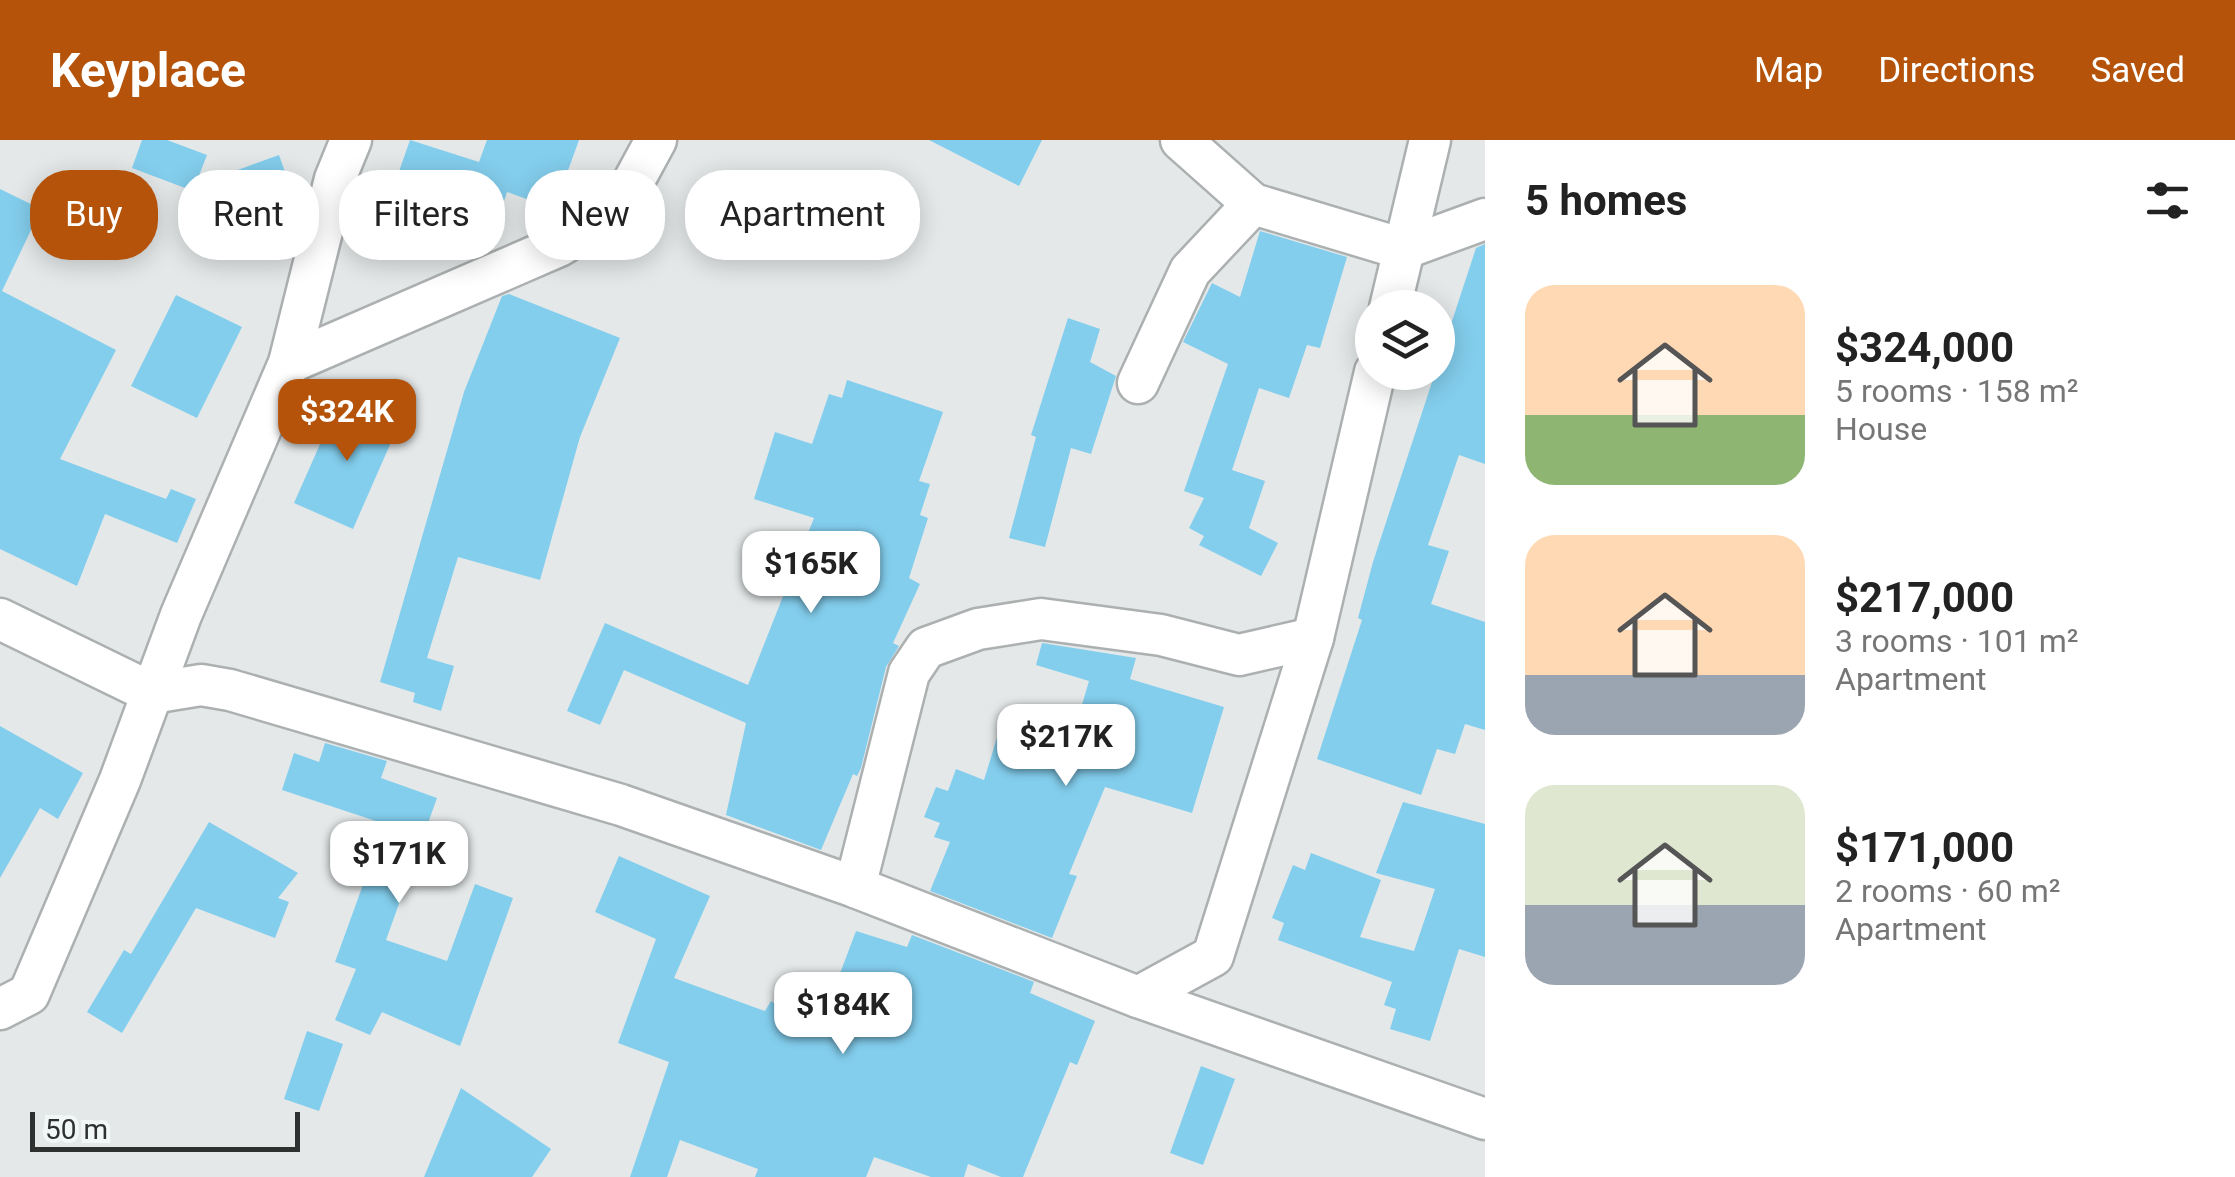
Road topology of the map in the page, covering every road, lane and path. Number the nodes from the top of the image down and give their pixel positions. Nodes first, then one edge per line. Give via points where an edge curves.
1 (351, 140) edge
2 (656, 140) edge
3 (1181, 140) edge
4 (1430, 140) edge
5 (1253, 204) junction
6 (1485, 219) edge
7 (1403, 249) junction
8 (1394, 290) edge
9 (289, 364) junction
10 (1138, 383) dead end
11 (1370, 390) edge
12 (0, 619) edge
13 (1313, 638) junction
14 (152, 693) junction
15 (855, 887) junction
16 (1138, 997) junction
17 (0, 1009) edge
18 (1485, 1119) edge

1 - 9 street via 335,179
2 - 9 street via 618,210 558,246
3 - 5 street
4 - 7 street
5 - 7 street
5 - 10 street via 1190,271
6 - 7 street
7 - 8 street
9 - 14 street
11 - 13 street
12 - 14 street
13 - 15 street via 1239,655 1160,635 1041,619 926,648 909,673
13 - 16 street via 1213,956
14 - 15 street via 202,685 230,690 622,805
14 - 17 street via 30,994
15 - 16 street
16 - 18 street

